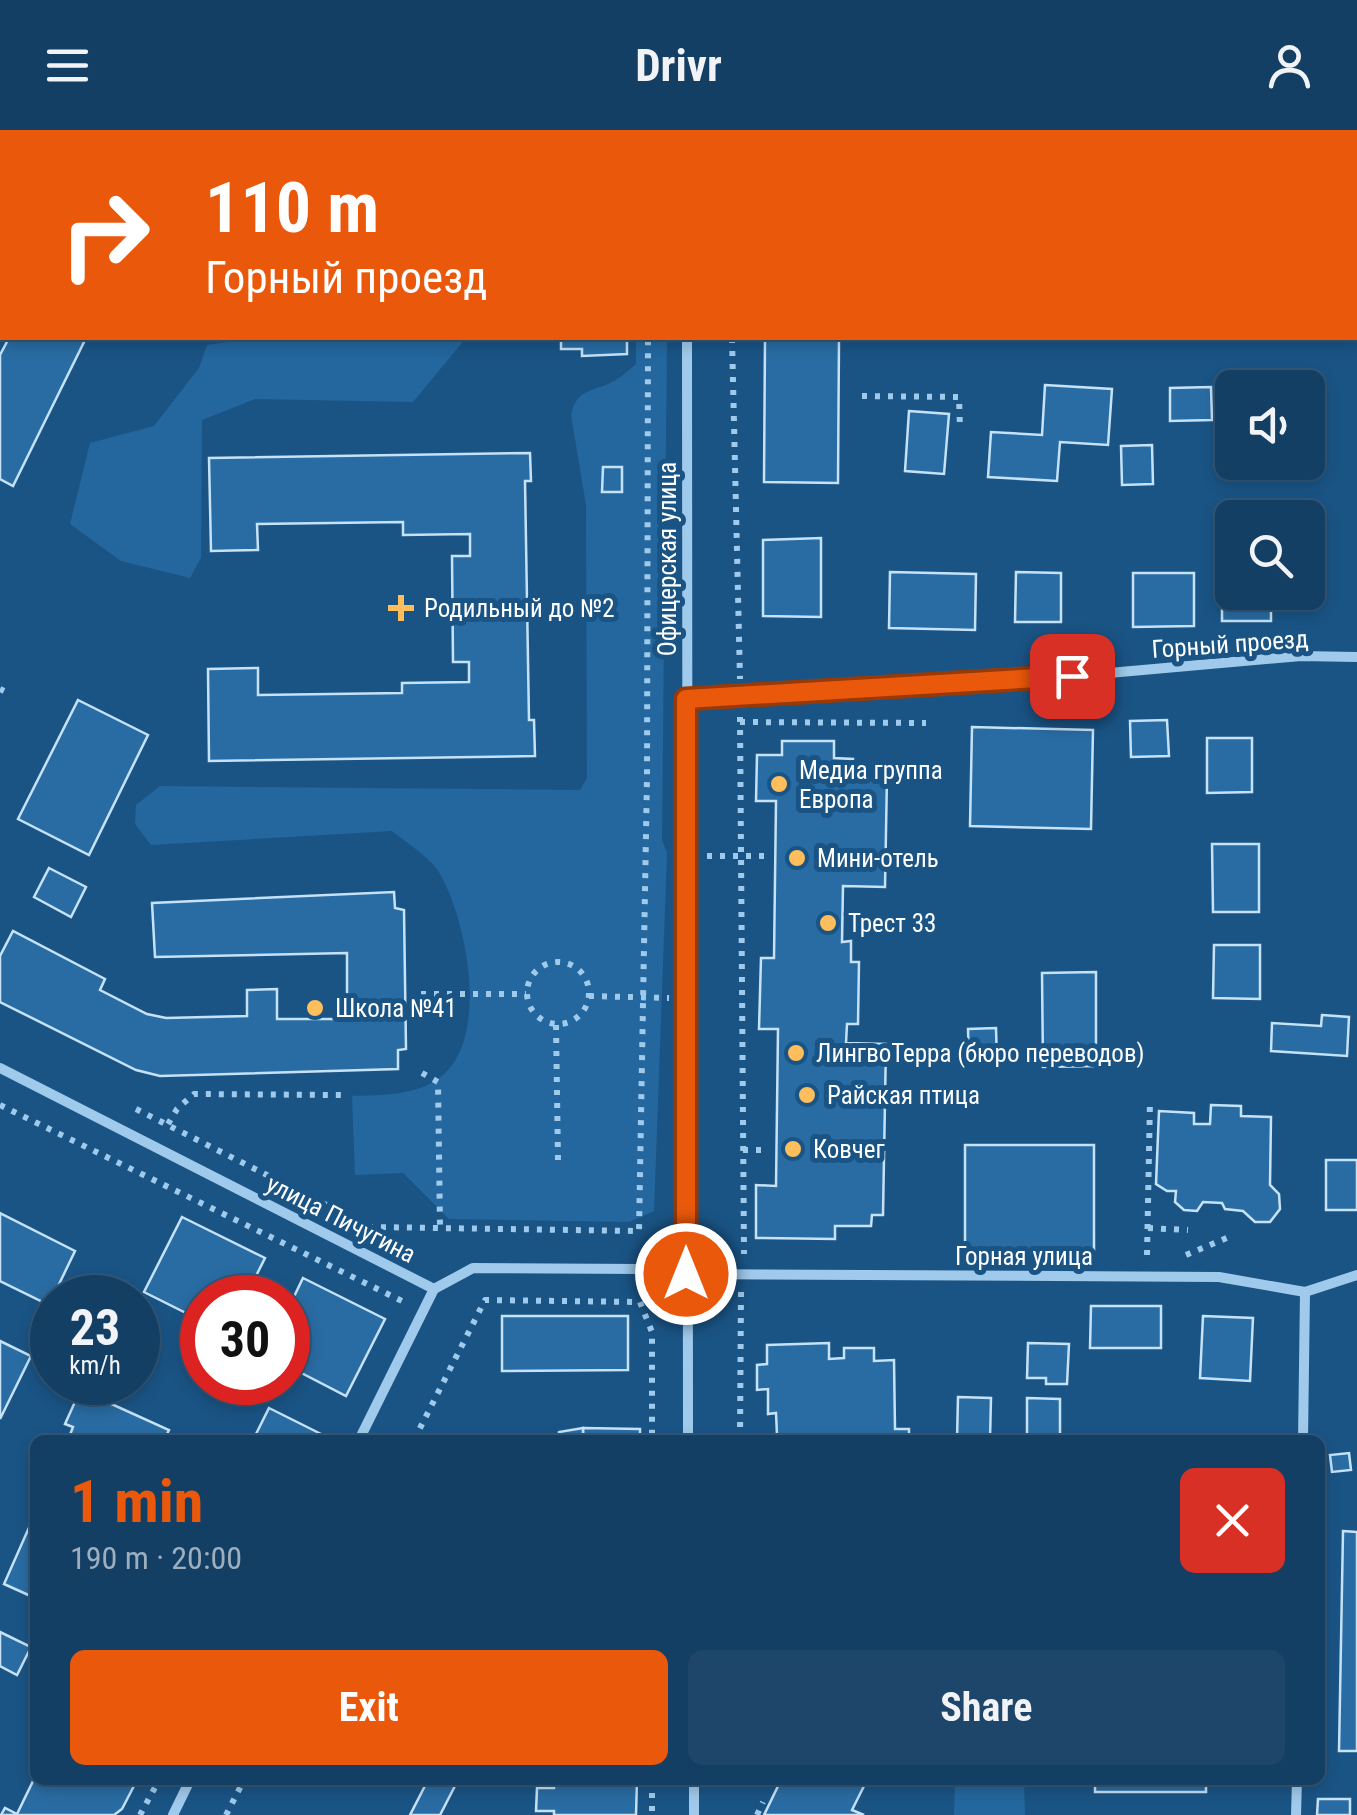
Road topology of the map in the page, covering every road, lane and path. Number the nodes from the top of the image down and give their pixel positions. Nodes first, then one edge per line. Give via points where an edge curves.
1 (648, 340) edge
2 (687, 340) edge
3 (732, 340) edge
4 (862, 396) dead end
5 (960, 429) dead end
6 (1357, 657) edge
7 (740, 696) junction
8 (686, 699) junction
9 (740, 722) junction
10 (926, 722) dead end
11 (685, 856) junction
12 (738, 856) junction
13 (764, 856) dead end
14 (421, 994) dead end
15 (526, 994) junction
16 (589, 996) junction
17 (642, 998) junction
18 (686, 999) junction
19 (556, 1025) junction
20 (0, 1068) edge
21 (422, 1073) dead end
22 (341, 1095) dead end
23 (1150, 1101) dead end
24 (120, 1102) dead end
25 (0, 1105) edge
26 (168, 1124) junction
27 (742, 1150) junction
28 (761, 1150) dead end
29 (558, 1160) dead end
30 (440, 1226) junction
31 (1188, 1230) dead end
32 (686, 1274) junction
33 (744, 1275) junction
34 (1357, 1275) edge
35 (434, 1288) junction
36 (1305, 1292) junction
37 (739, 1300) dead end
38 (402, 1302) dead end
39 (361, 1435) edge
40 (416, 1435) edge
41 (652, 1435) edge
42 (688, 1435) edge
43 (740, 1435) edge
44 (1303, 1435) edge
45 (156, 1785) edge
46 (188, 1785) edge
47 (241, 1785) edge
48 (652, 1785) edge
49 (694, 1785) edge
50 (1297, 1785) edge
51 (763, 1802) dead end
52 (140, 1815) edge
53 (173, 1815) edge
54 (226, 1815) edge
55 (652, 1815) edge
56 (694, 1815) edge
57 (756, 1815) edge
58 (1296, 1815) edge

1 - 17 path
2 - 8 street, Офицерская улица
3 - 7 path
4 - 5 path via 960,397
6 - 7 street, Горный проезд
7 - 8 street, Горный проезд
7 - 9 path
8 - 11 street, Офицерская улица
9 - 10 path
9 - 12 path
11 - 12 path
11 - 18 street, Офицерская улица
12 - 13 path
12 - 27 path
14 - 15 path
15 - 16 path via 535,970 558,961 582,972
15 - 19 path via 535,1015
16 - 17 path
16 - 19 path via 579,1017
17 - 18 path
17 - 30 path via 639,1231
18 - 32 street, Офицерская улица
19 - 29 path
20 - 35 street, улица Пичугина
21 - 30 path via 438,1082
22 - 26 path via 194,1094
23 - 31 path via 1148,1228
24 - 26 path
25 - 38 path
26 - 30 path via 370,1227
27 - 28 path
27 - 33 path
32 - 33 street, Горная улица
32 - 35 street, улица Пичугина via 473,1268
32 - 42 street, Офицерская улица
33 - 36 street, Горная улица via 1219,1277
34 - 36 street, Горная улица
35 - 39 street
36 - 44 street
37 - 43 path
40 - 41 path via 484,1300 640,1302 652,1332
45 - 52 path
46 - 53 street
47 - 54 path
48 - 55 path
49 - 56 street
50 - 58 street
51 - 57 path

